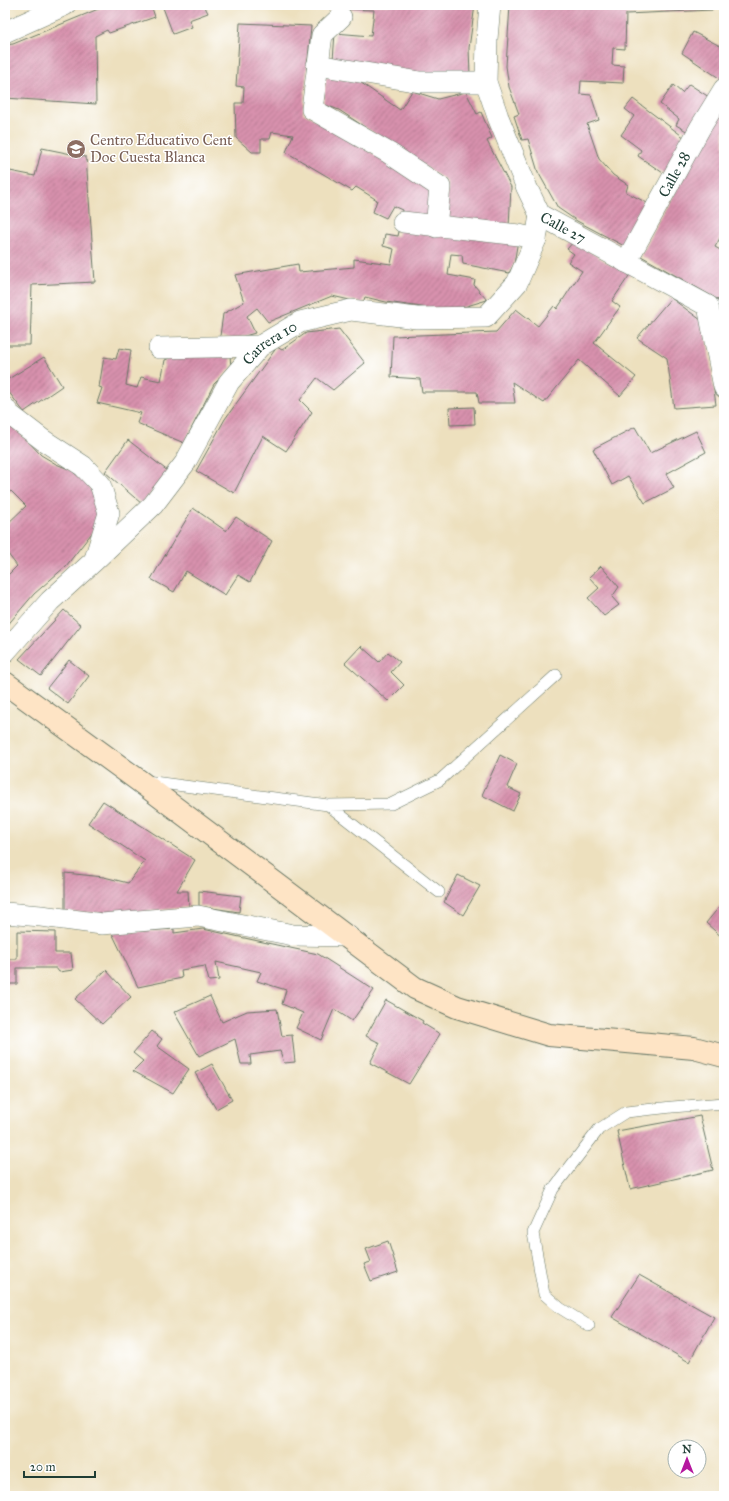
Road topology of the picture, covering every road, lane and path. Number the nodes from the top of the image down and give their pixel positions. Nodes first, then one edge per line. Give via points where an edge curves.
1 (65, 5) edge
2 (490, 5) edge
3 (341, 17) dead end
4 (5, 32) edge
5 (317, 65) junction
6 (486, 82) junction
7 (724, 89) edge
8 (540, 215) junction
9 (403, 222) dead end
10 (436, 226) junction
11 (536, 239) junction
12 (626, 262) junction
13 (260, 346) junction
14 (159, 348) dead end
15 (721, 354) edge
16 (724, 387) edge
17 (5, 408) edge
18 (94, 561) junction
19 (5, 652) edge
20 (556, 675) dead end
21 (5, 683) edge
22 (138, 780) junction
23 (328, 805) junction
24 (439, 892) dead end
25 (5, 913) edge
26 (348, 936) junction
27 (724, 1056) edge
28 (724, 1103) edge
29 (589, 1326) dead end

1 - 4 street
2 - 6 street, Calle 27 via 486,39
3 - 5 street via 322,35
5 - 6 street via 420,82
5 - 10 street via 312,109 389,153 440,187
6 - 8 street, Calle 27 via 498,117
7 - 12 street, Calle 28
8 - 11 street, Carrera 10
8 - 12 street, Calle 27
9 - 10 street
10 - 11 street
11 - 13 street, Carrera 10 via 517,283 486,317 417,318 351,310 300,322
12 - 15 street, Calle 27 via 708,306
13 - 14 street
13 - 18 street, Carrera 10 via 229,382 185,462 153,505
15 - 16 street, Calle 27
17 - 18 street via 9,414 43,440 83,466 100,484 110,513
18 - 19 street, Carrera 10 via 50,601
20 - 23 lane via 440,780 391,804
21 - 22 street
22 - 23 lane
22 - 26 street
23 - 24 lane
25 - 26 street via 102,924 198,916 293,935
26 - 27 street via 415,988 457,1007 549,1035 694,1048
28 - 29 lane via 626,1112 599,1130 553,1190 533,1233 544,1294 560,1308

